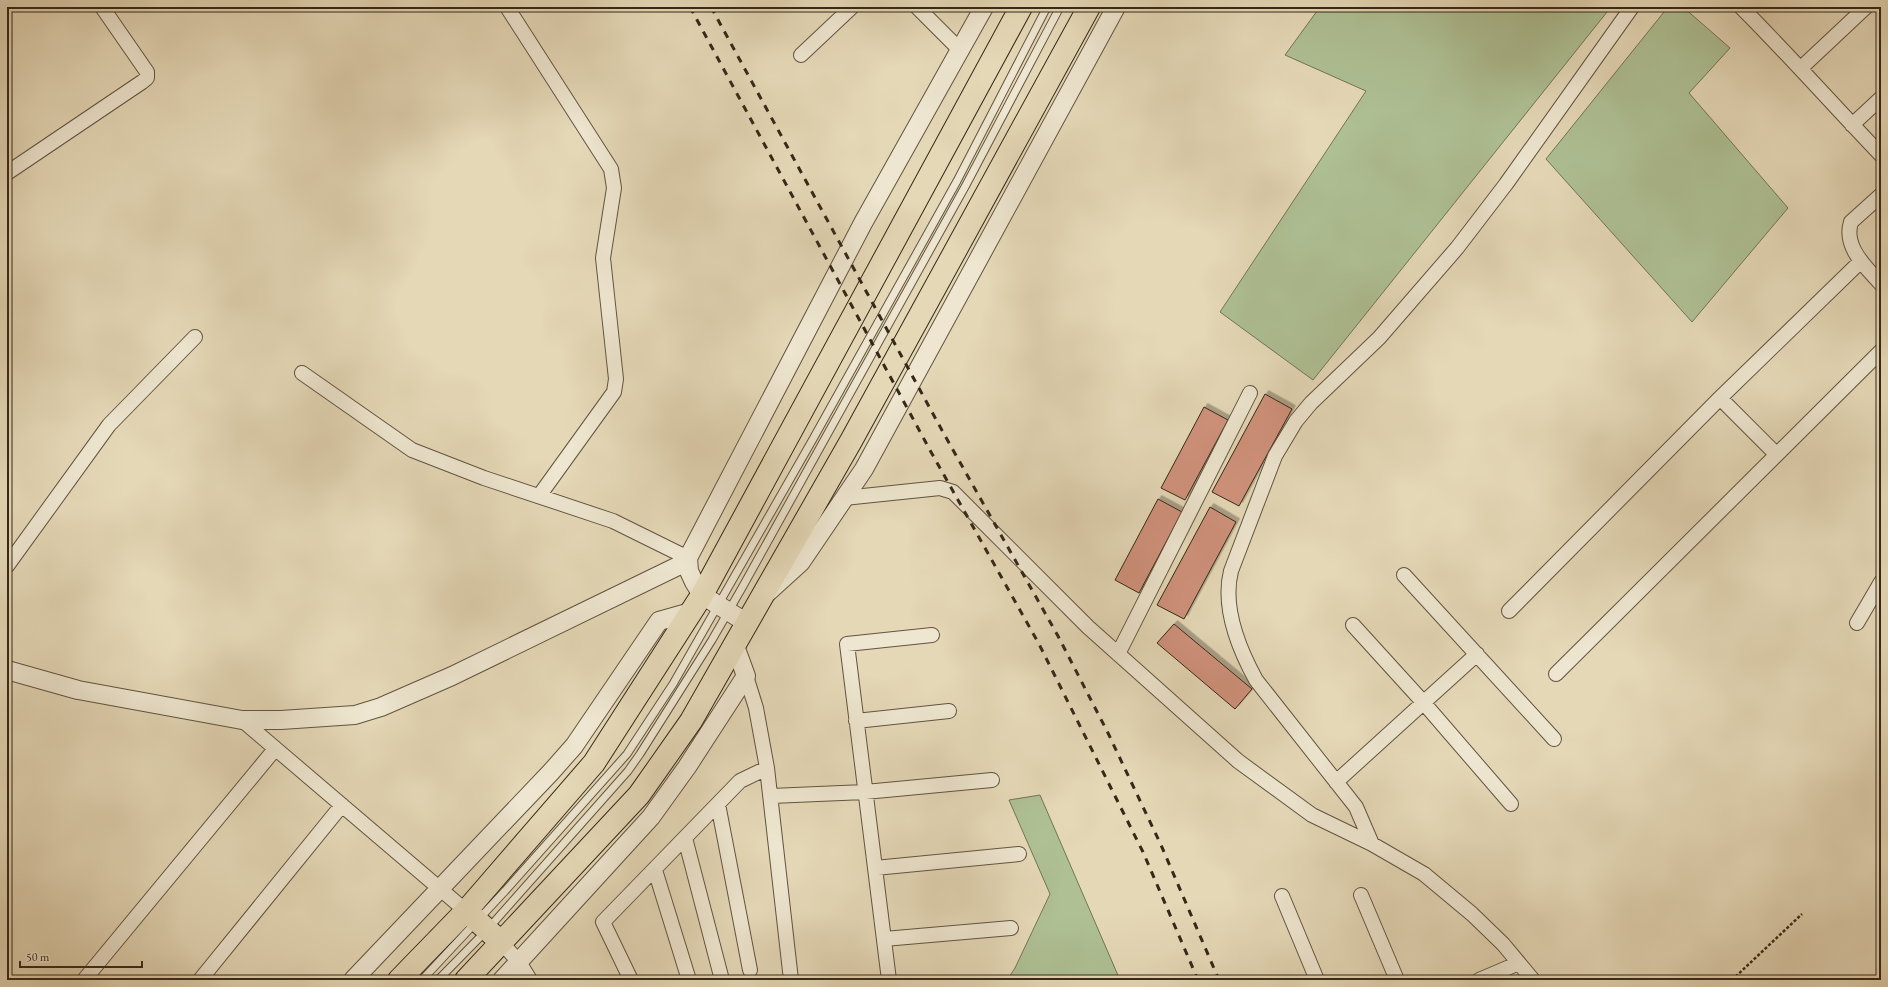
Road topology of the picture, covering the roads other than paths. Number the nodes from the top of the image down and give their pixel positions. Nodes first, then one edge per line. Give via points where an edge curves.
1 (102, 7) edge
2 (507, 7) edge
3 (852, 7) edge
4 (917, 7) edge
5 (984, 7) edge
6 (1021, 7) edge
7 (1047, 7) edge
8 (1060, 7) edge
9 (1089, 7) edge
10 (1116, 7) edge
11 (1632, 7) edge
12 (1866, 7) edge
13 (1746, 9) edge
14 (960, 50) junction
15 (801, 55) dead end
16 (1801, 68) junction
17 (1881, 98) edge
18 (1852, 125) junction
19 (1881, 155) edge
20 (8, 170) edge
21 (1881, 195) edge
22 (1861, 261) junction
23 (1881, 284) edge
24 (195, 337) dead end
25 (1881, 351) edge
26 (302, 373) dead end
27 (1250, 393) dead end
28 (1720, 398) junction
29 (1776, 454) junction
30 (539, 496) junction
31 (844, 498) junction
32 (688, 558) junction
33 (7, 566) edge
34 (1404, 575) dead end
35 (1881, 582) edge
36 (762, 596) junction
37 (710, 606) junction
38 (1509, 611) dead end
39 (747, 623) junction
40 (1857, 623) dead end
41 (1353, 625) dead end
42 (932, 635) dead end
43 (735, 646) junction
44 (1118, 654) junction
45 (1477, 654) junction
46 (7, 670) edge
47 (1556, 674) dead end
48 (746, 676) junction
49 (1423, 702) junction
50 (949, 711) dead end
51 (242, 720) junction
52 (856, 721) junction
53 (1554, 739) dead end
54 (275, 749) junction
55 (767, 768) junction
56 (992, 780) dead end
57 (1336, 782) junction
58 (865, 792) junction
59 (771, 796) junction
60 (718, 804) junction
61 (1511, 804) dead end
62 (342, 805) junction
63 (686, 838) junction
64 (1372, 844) junction
65 (1019, 854) dead end
66 (875, 868) junction
67 (655, 870) junction
68 (440, 889) junction
69 (1361, 895) dead end
70 (1282, 896) dead end
71 (483, 926) junction
72 (1011, 928) dead end
73 (884, 939) junction
74 (519, 962) junction
75 (1519, 963) junction
76 (750, 970) dead end
77 (84, 980) edge
78 (200, 980) edge
79 (353, 980) edge
80 (399, 980) edge
81 (422, 980) edge
82 (438, 980) edge
83 (466, 980) edge
84 (502, 980) edge
85 (530, 980) edge
86 (631, 980) edge
87 (689, 980) edge
88 (722, 980) edge
89 (791, 980) edge
90 (889, 980) edge
91 (1317, 980) edge
92 (1397, 980) edge
93 (1480, 980) edge
94 (1533, 980) edge

1 - 20 street via 146,72 147,78
2 - 30 street via 611,169 614,183 603,258 616,380 614,392
3 - 15 street
4 - 14 street
5 - 14 street
6 - 37 main road
7 - 37 lane via 957,181 813,440
8 - 37 lane via 966,185
9 - 36 main road via 851,441
10 - 31 street via 900,405 864,469
11 - 57 street via 1506,184 1457,248 1393,323 1311,403 1296,421 1275,456 1238,552 1229,579 1230,604 1237,637 1248,666 1256,680
12 - 16 street
13 - 16 street
14 - 32 street via 863,223
16 - 18 street
17 - 18 street
18 - 19 street
21 - 22 street via 1852,222 1850,227 1853,250
22 - 23 street
22 - 28 street
24 - 33 street via 108,425
25 - 29 street
26 - 30 street via 412,450
27 - 44 street
28 - 29 street
28 - 38 street
29 - 47 street
30 - 32 street via 613,521
31 - 36 street via 798,566
31 - 44 street via 940,488 953,492 1055,595
32 - 37 street via 689,571 694,582
32 - 51 street via 678,566 452,676 381,707 355,715
34 - 45 street
35 - 40 street
36 - 39 main road
37 - 39 street
37 - 68 street via 659,621 574,746
37 - 71 main road via 594,763
37 - 71 lane via 649,741 628,771
39 - 43 main road
41 - 49 street
42 - 52 street via 847,644
43 - 48 street
43 - 71 main road via 691,721 639,795
44 - 64 street via 1210,737 1269,785 1312,815
45 - 49 street
45 - 53 street
46 - 51 street via 78,690
48 - 55 street via 756,708
48 - 74 street via 651,817
49 - 57 street
49 - 61 street
50 - 52 street
51 - 54 street
52 - 58 street
54 - 62 street
54 - 77 street
55 - 59 street
55 - 60 street via 740,782
56 - 58 street
57 - 64 street via 1360,812
58 - 59 street
58 - 66 street
59 - 89 street
60 - 63 street
60 - 76 street
62 - 68 street
62 - 78 street
63 - 67 street
63 - 88 street
64 - 75 street via 1424,874 1443,889 1503,944
65 - 66 street
66 - 73 street
67 - 86 street via 603,922
67 - 87 street
68 - 71 street
68 - 79 street
69 - 92 street
70 - 91 street
71 - 74 street
71 - 80 main road
71 - 81 lane
71 - 82 lane
71 - 83 main road
72 - 73 street
73 - 90 street
74 - 84 street
74 - 85 street
75 - 93 street
75 - 94 street

